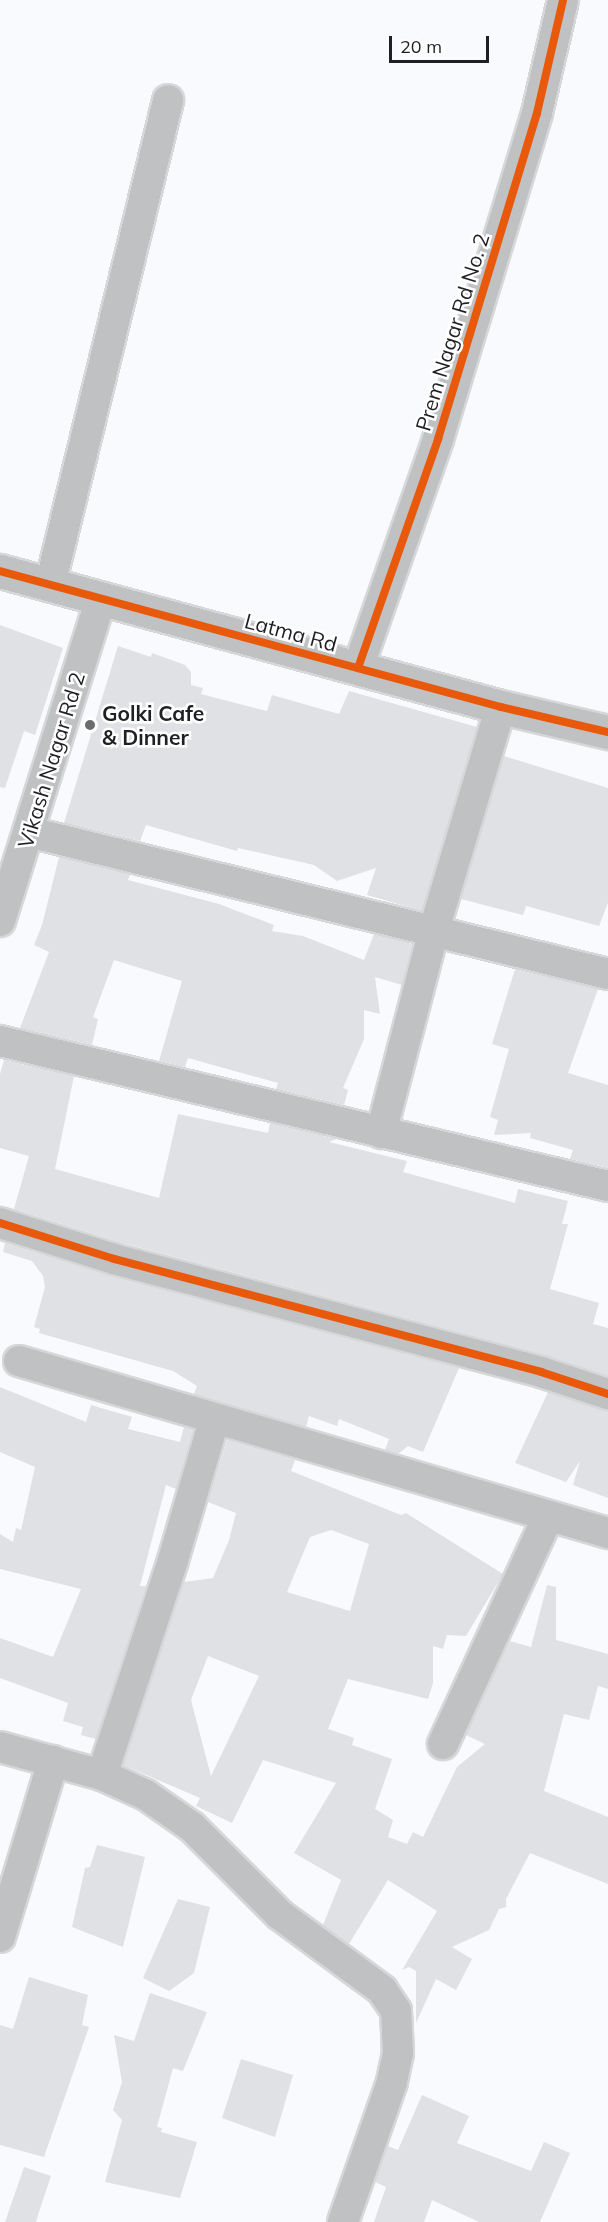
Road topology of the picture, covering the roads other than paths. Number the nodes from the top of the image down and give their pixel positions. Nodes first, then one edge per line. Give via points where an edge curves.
1 (563, 0) edge
2 (168, 100) dead end
3 (0, 571) edge
4 (50, 585) junction
5 (101, 599) junction
6 (358, 668) junction
7 (501, 707) junction
8 (608, 732) edge
9 (30, 832) junction
10 (0, 921) edge
11 (433, 933) junction
12 (608, 974) edge
13 (0, 1041) edge
14 (381, 1132) junction
15 (608, 1186) edge
16 (0, 1223) edge
17 (19, 1360) dead end
18 (608, 1394) edge
19 (214, 1421) junction
20 (548, 1517) junction
21 (608, 1533) edge
22 (443, 1744) dead end
23 (0, 1748) edge
24 (53, 1761) junction
25 (102, 1775) junction
26 (0, 1937) edge
27 (343, 2222) edge

1 - 6 street, Prem Nagar Rd No. 2 via 537,113 445,417
2 - 4 street
3 - 4 street, Latma Rd
4 - 5 street, Latma Rd
5 - 6 street, Latma Rd
5 - 9 street, Vikash Nagar Rd 2
6 - 7 street, Latma Rd
7 - 8 street, Latma Rd
7 - 11 street
9 - 10 street, Vikash Nagar Rd 2
9 - 11 street
11 - 12 street
11 - 14 street
13 - 14 street
14 - 15 street
16 - 18 street via 114,1259 540,1372
17 - 19 street
19 - 20 street
19 - 25 street
20 - 21 street
20 - 22 street
23 - 24 street
24 - 25 street
24 - 26 street
25 - 27 street via 146,1795 192,1827 280,1916 382,1990 396,2011 398,2053 392,2082

